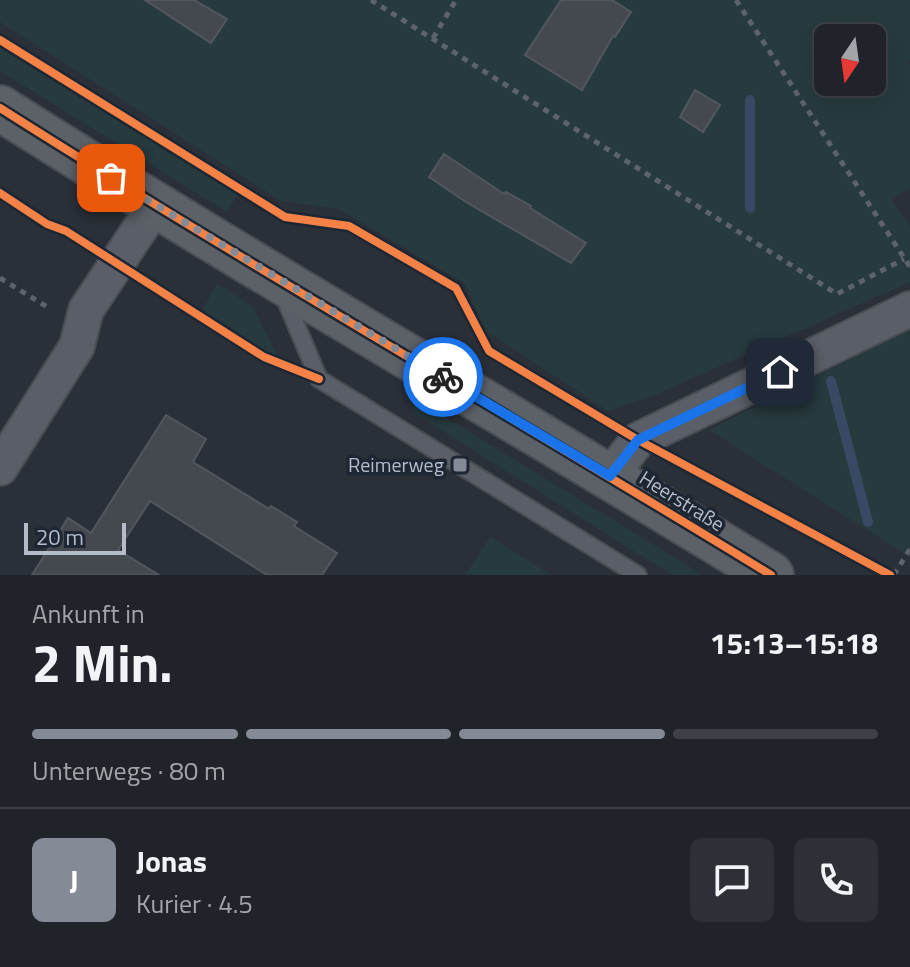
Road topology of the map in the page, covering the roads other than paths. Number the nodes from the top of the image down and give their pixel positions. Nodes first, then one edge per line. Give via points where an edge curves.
1 (0, 108) edge
2 (155, 206) junction
3 (277, 279) junction
4 (910, 309) edge
5 (0, 468) edge
6 (610, 476) junction
7 (638, 575) edge
8 (771, 575) edge

1 - 2 main road, Heerstraße
2 - 3 main road, Heerstraße
2 - 5 street via 86,310 77,346
3 - 6 main road, Heerstraße
3 - 7 lane via 319,379
4 - 6 street via 638,440
6 - 8 main road, Heerstraße

